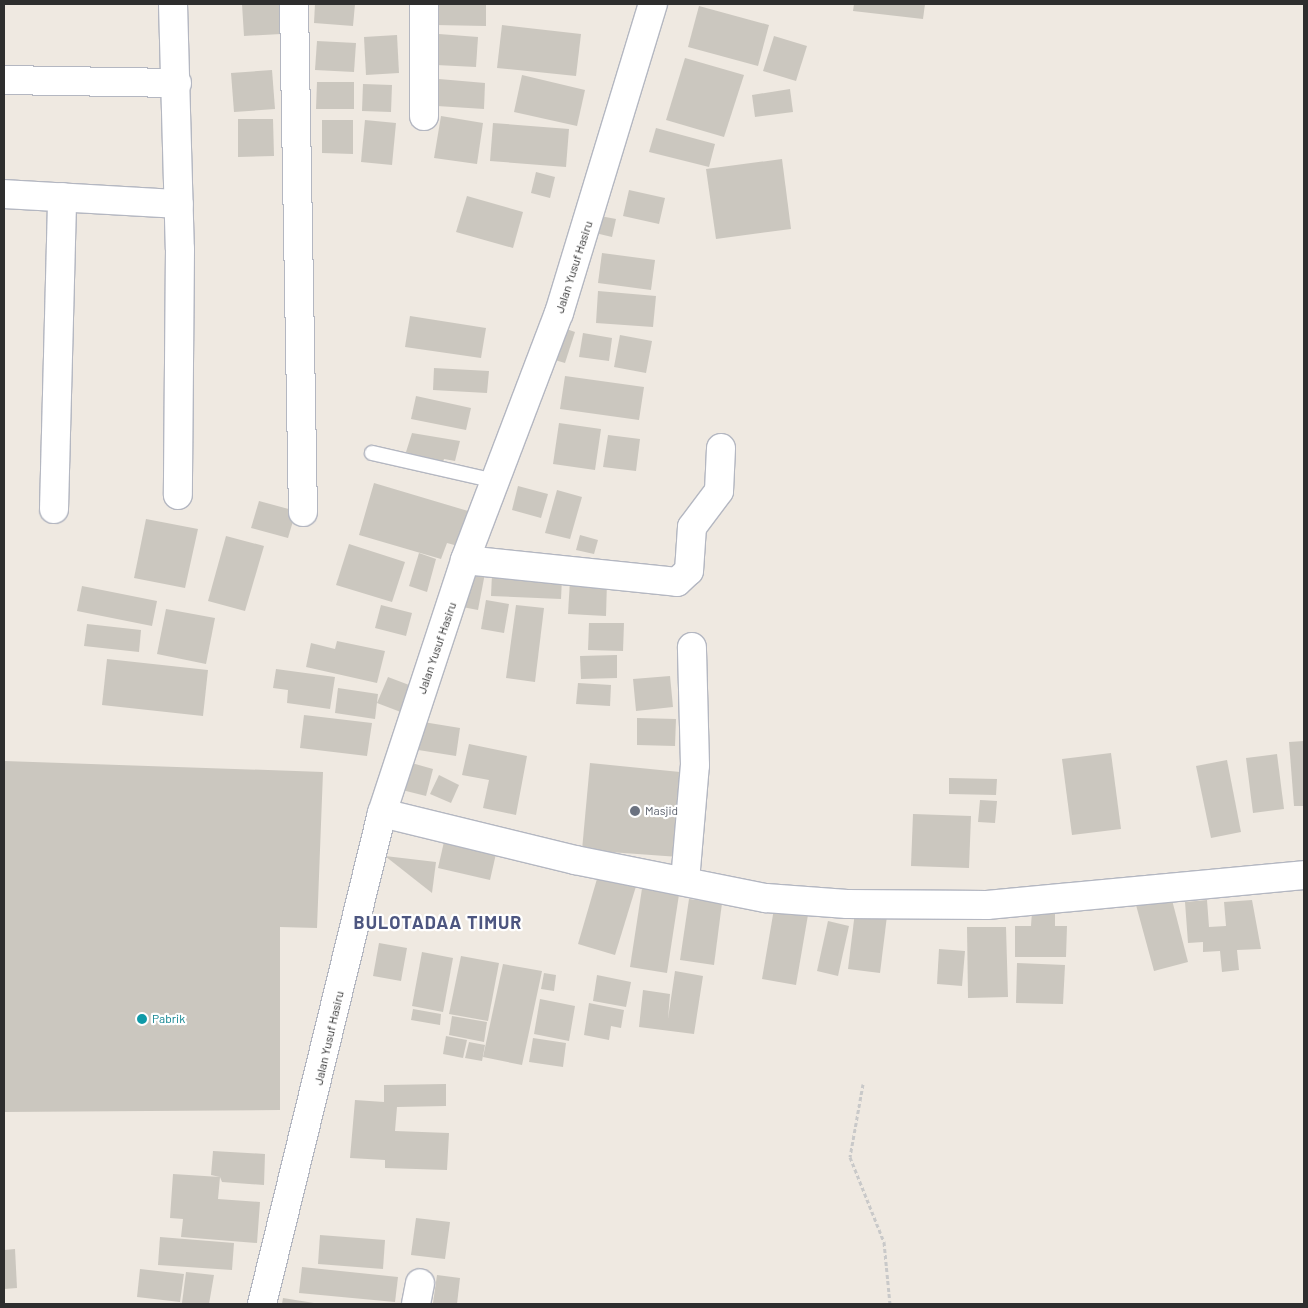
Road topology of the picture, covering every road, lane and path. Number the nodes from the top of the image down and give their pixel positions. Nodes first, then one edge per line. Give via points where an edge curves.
1 (173, 4) edge
2 (294, 4) edge
3 (424, 4) edge
4 (654, 4) edge
5 (4, 80) edge
6 (177, 83) junction
7 (424, 116) dead end
8 (4, 194) edge
9 (62, 197) junction
10 (180, 204) junction
11 (721, 448) dead end
12 (372, 453) dead end
13 (495, 481) junction
14 (178, 495) dead end
15 (54, 509) dead end
16 (303, 512) dead end
17 (465, 560) junction
18 (692, 647) dead end
19 (382, 813) junction
20 (1304, 875) edge
21 (685, 881) junction
22 (863, 1084) dead end
23 (262, 1304) edge
24 (890, 1304) edge

1 - 6 street
2 - 16 street
3 - 7 street
4 - 13 street, Jalan Yusuf Hasiru via 565,294
5 - 6 street
6 - 10 street
8 - 9 street
9 - 10 street
9 - 15 street
10 - 14 street
11 - 17 street via 719,491 692,527 689,571 677,582
12 - 13 lane
13 - 17 street, Jalan Yusuf Hasiru
17 - 19 street, Jalan Yusuf Hasiru
18 - 21 street via 695,765
19 - 21 street via 575,860
19 - 23 street, Jalan Yusuf Hasiru
20 - 21 street via 1112,896 894,906 766,898
22 - 24 path via 850,1157 884,1242

